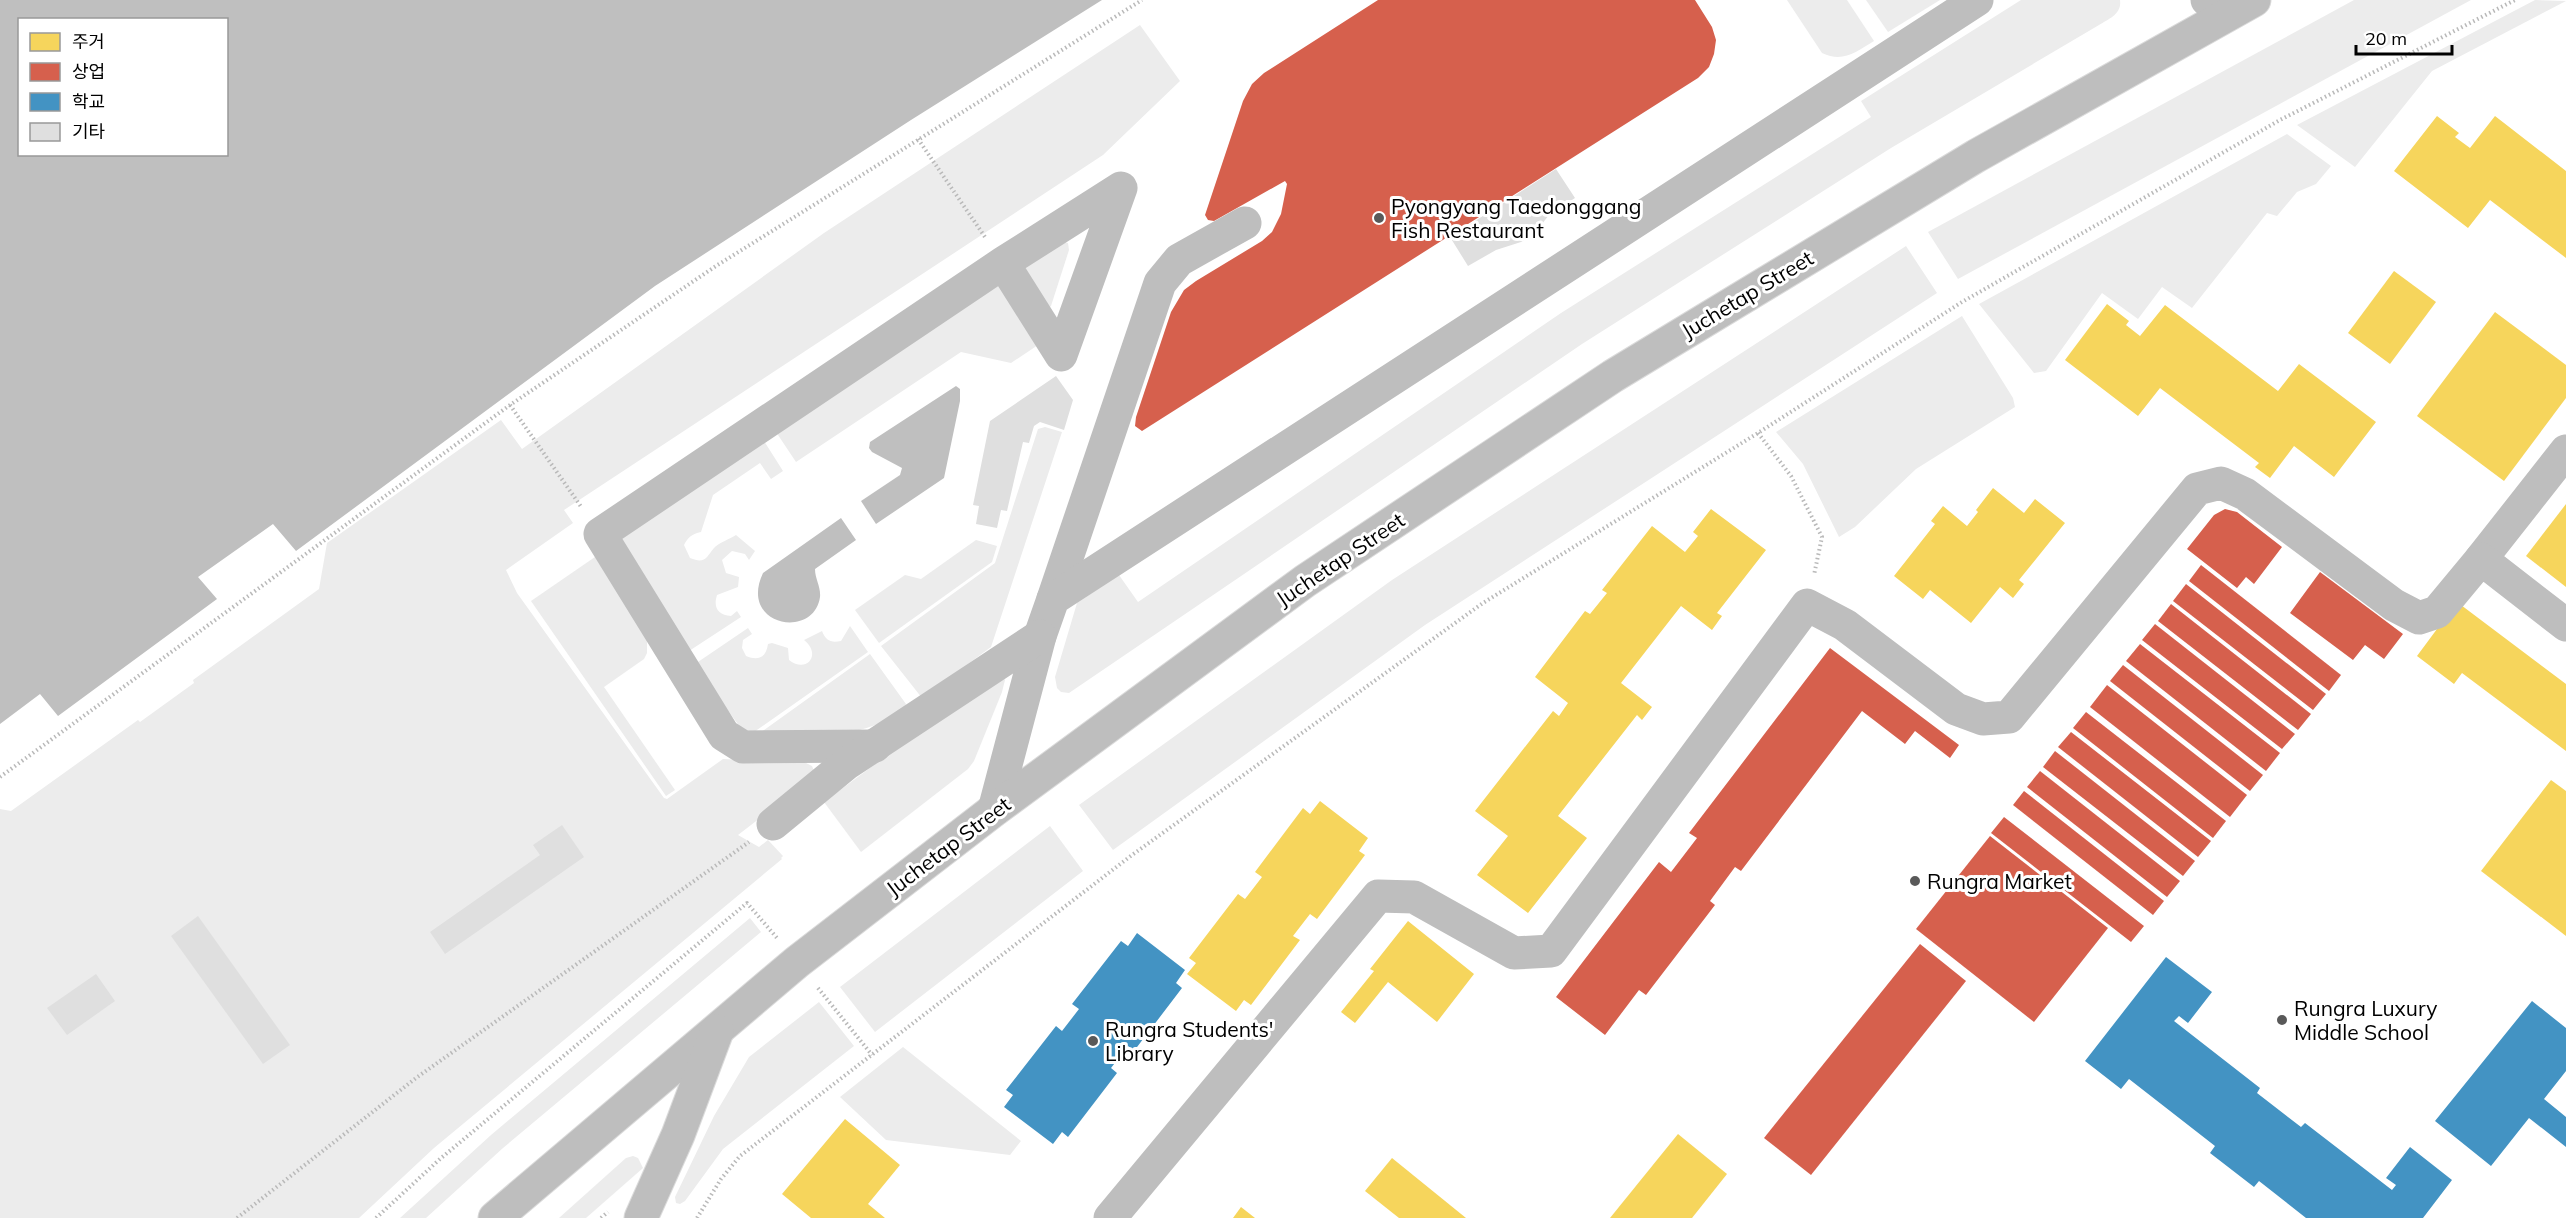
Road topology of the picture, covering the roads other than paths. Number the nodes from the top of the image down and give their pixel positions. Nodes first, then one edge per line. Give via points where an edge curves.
1 (1977, 0) edge
2 (2232, 4) edge
3 (1245, 223) dead end
4 (1003, 263) junction
5 (2566, 451) edge
6 (2481, 559) junction
7 (1053, 599) junction
8 (2566, 625) edge
9 (1040, 636) junction
10 (875, 746) junction
11 (994, 810) junction
12 (773, 824) road end
13 (719, 1027) junction
14 (495, 1218) edge
15 (641, 1218) edge
16 (1110, 1218) edge

1 - 7 main road
2 - 11 main road, Juchetap Street via 1612,376 1305,581
3 - 7 main road via 1179,260 1160,283
4 - 4 main road via 1052,232 1121,188 1060,355
4 - 10 main road via 600,534 724,735 743,747
5 - 6 main road
6 - 8 main road
6 - 16 main road via 2437,612 2420,618 2394,605 2245,494 2222,483 2197,489 2009,717 1983,719 1956,709 1845,625 1807,605 1551,951 1514,953 1414,897 1378,896
7 - 9 main road
9 - 10 main road
9 - 11 main road
10 - 12 main road via 846,764
11 - 13 main road, Juchetap Street
13 - 14 main road, Juchetap Street
13 - 15 main road

